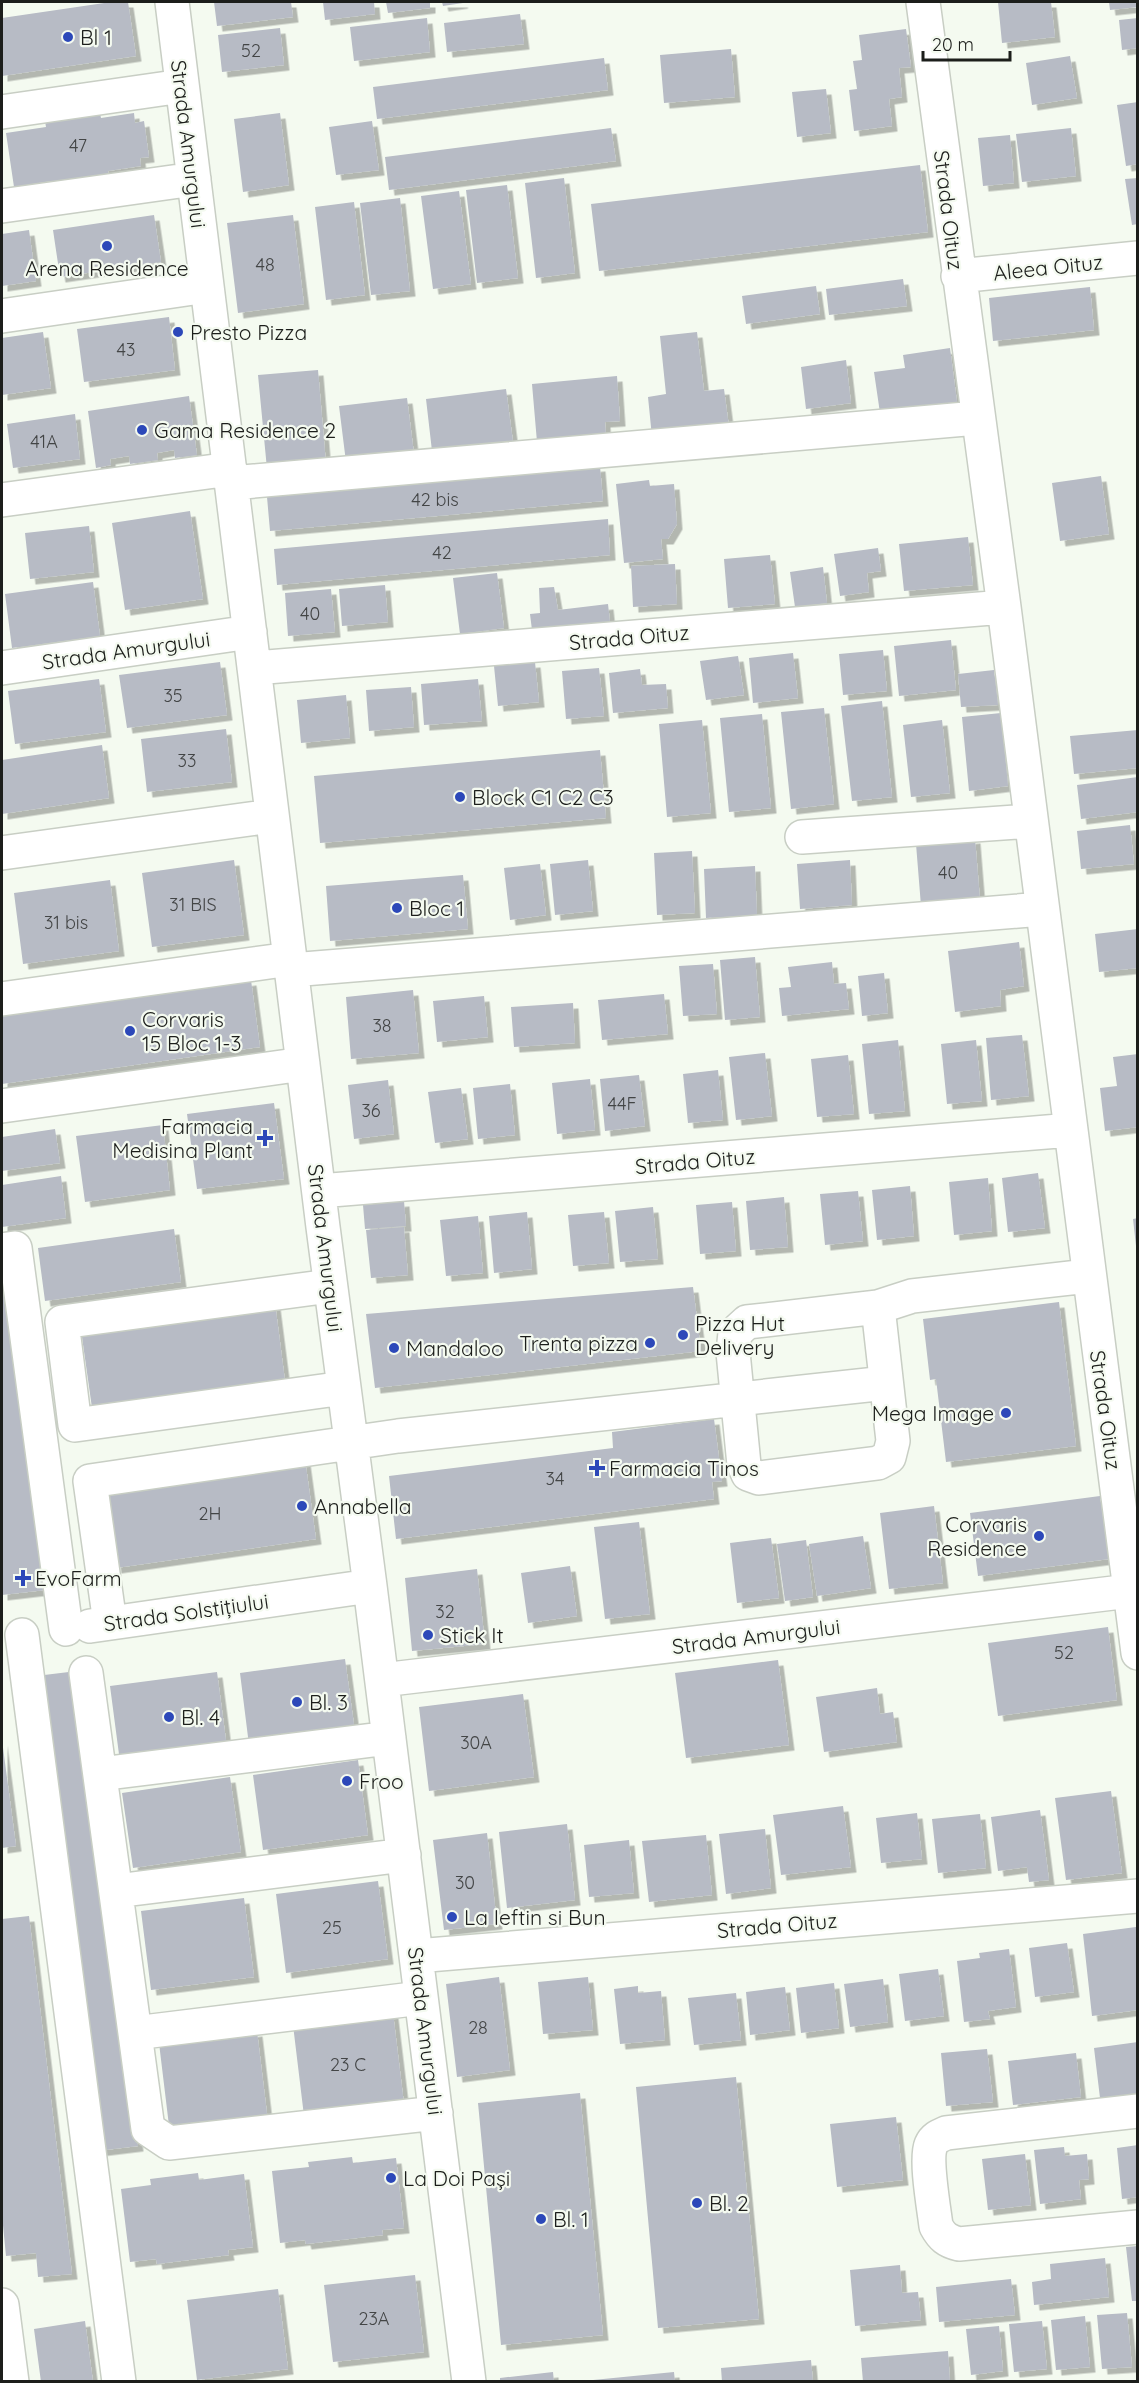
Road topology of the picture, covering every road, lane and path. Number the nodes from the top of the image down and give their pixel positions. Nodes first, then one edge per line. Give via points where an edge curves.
1 (172, 2) edge
2 (923, 2) edge
3 (183, 86) junction
4 (2, 112) edge
5 (194, 179) junction
6 (2, 206) edge
7 (1137, 258) edge
8 (958, 276) junction
9 (207, 286) junction
10 (2, 316) edge
11 (977, 418) junction
12 (230, 476) junction
13 (2, 500) edge
14 (1004, 607) junction
15 (250, 632) junction
16 (2, 668) edge
17 (254, 668) junction
18 (272, 816) junction
19 (1031, 821) junction
20 (802, 837) dead end
21 (2, 853) edge
22 (1042, 909) junction
23 (291, 964) junction
24 (2, 999) edge
25 (303, 1064) junction
26 (2, 1106) edge
27 (1071, 1130) junction
28 (319, 1191) junction
29 (2, 1250) edge
30 (1088, 1276) junction
31 (330, 1286) junction
32 (878, 1307) junction
33 (886, 1383) junction
34 (344, 1388) junction
35 (738, 1399) junction
36 (351, 1442) junction
37 (1130, 1522) edge
38 (370, 1586) junction
39 (1130, 1591) junction
40 (110, 1623) junction
41 (66, 1629) junction
42 (12, 1637) edge
43 (1137, 1653) edge
44 (86, 1674) dead end
45 (382, 1680) junction
46 (389, 1738) junction
47 (100, 1774) junction
48 (404, 1855) junction
49 (116, 1891) junction
50 (1137, 1896) edge
51 (416, 1956) junction
52 (422, 1998) junction
53 (135, 2032) junction
54 (1137, 2111) edge
55 (436, 2113) junction
56 (1137, 2226) edge
57 (2, 2305) edge
58 (12, 2382) edge
59 (119, 2382) edge
60 (469, 2382) edge

1 - 3 street, Strada Amurgului
2 - 8 street, Strada Oituz
3 - 4 street
3 - 5 street, Strada Amurgului
5 - 6 street
5 - 9 street, Strada Amurgului
7 - 8 street, Aleea Oituz
8 - 11 street, Strada Oituz
9 - 10 street
9 - 12 street, Strada Amurgului
11 - 12 street
11 - 14 street, Strada Oituz
12 - 13 street
12 - 15 street, Strada Amurgului
14 - 17 street, Strada Oituz
14 - 19 street, Strada Oituz
15 - 16 street, Strada Amurgului
15 - 17 street, Strada Amurgului
17 - 18 street, Strada Amurgului
18 - 21 street
18 - 23 street, Strada Amurgului
19 - 20 street
19 - 22 street, Strada Oituz
22 - 23 street
22 - 27 street, Strada Oituz
23 - 24 street
23 - 25 street, Strada Amurgului
25 - 26 street
25 - 28 street, Strada Amurgului
27 - 28 street, Strada Oituz
27 - 30 street, Strada Oituz
28 - 31 street, Strada Amurgului
29 - 41 street via 15,1248
30 - 32 street via 912,1296
30 - 37 street, Strada Oituz
31 - 34 street, Strada Amurgului
31 - 34 street via 62,1322 75,1425
32 - 33 street
32 - 35 street via 747,1322 735,1333
33 - 35 street
33 - 35 street via 893,1441 889,1457 878,1463 759,1478 748,1474 744,1465
34 - 36 street, Strada Amurgului
35 - 36 street
36 - 38 street, Strada Amurgului
36 - 40 street via 90,1481
37 - 39 street, Strada Oituz
38 - 40 street, Strada Solstițiului
38 - 45 street, Strada Amurgului
39 - 43 street, Strada Oituz
39 - 45 street, Strada Amurgului
40 - 41 street, Strada Solstițiului
41 - 42 street, Strada Solstițiului
42 - 59 street
44 - 47 street
45 - 46 street, Strada Amurgului
46 - 47 street
46 - 48 street, Strada Amurgului
47 - 49 street
48 - 49 street
48 - 51 street, Strada Amurgului
49 - 53 street
50 - 51 street, Strada Oituz
51 - 52 street, Strada Amurgului
52 - 53 street
52 - 55 street, Strada Amurgului
53 - 55 street via 148,2129 169,2143
54 - 56 street via 946,2133 930,2145 929,2159 936,2226 950,2242
55 - 60 street, Strada Amurgului
57 - 58 street

